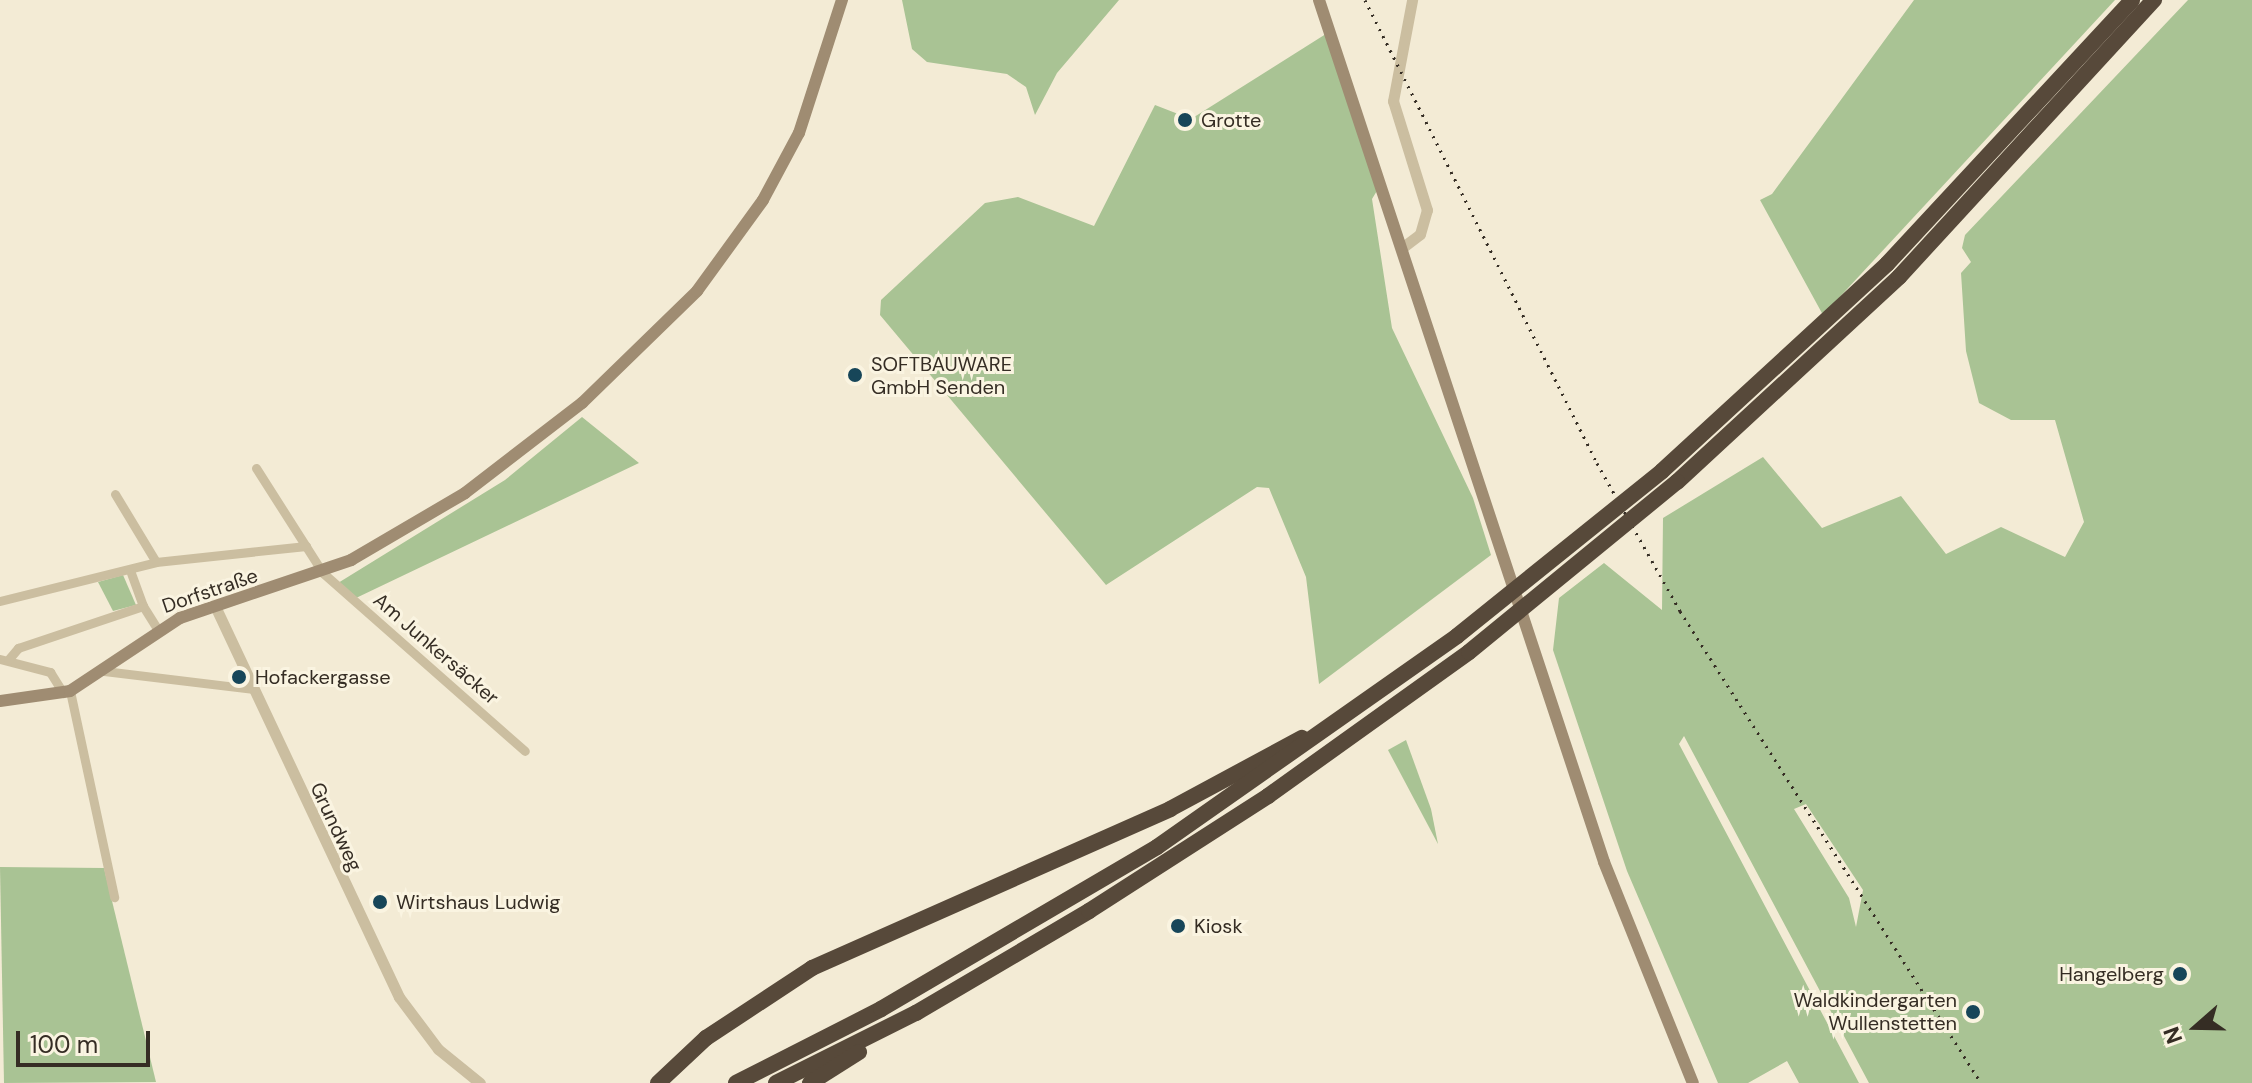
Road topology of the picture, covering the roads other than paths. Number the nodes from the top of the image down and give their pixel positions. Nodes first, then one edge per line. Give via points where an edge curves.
1 (842, 0) edge
2 (1319, 0) edge
3 (1412, 0) edge
4 (2132, 0) edge
5 (2154, 0) edge
6 (1403, 247) junction
7 (256, 468) dead end
8 (115, 494) dead end
9 (306, 546) junction
10 (156, 562) junction
11 (131, 573) junction
12 (323, 573) junction
13 (0, 601) edge
14 (143, 606) junction
15 (215, 606) junction
16 (158, 630) junction
17 (4, 660) edge
18 (104, 671) junction
19 (1390, 687) junction
20 (252, 689) junction
21 (66, 692) junction
22 (0, 701) edge
23 (525, 751) dead end
24 (114, 897) dead end
25 (916, 1013) junction
26 (480, 1083) edge
27 (658, 1083) edge
28 (736, 1083) edge
29 (776, 1083) edge
30 (810, 1083) edge
31 (1693, 1083) edge

1 - 12 main road, Dorfstraße via 782,168 697,291 521,452
2 - 6 main road
3 - 6 street via 1393,101 1427,210 1420,234
4 - 19 highway, bridge via 1877,274 1662,471
5 - 25 highway, bridge via 1899,277 1677,482 1469,652 1193,846
6 - 31 main road via 1604,862
7 - 9 street, Am Junkersäcker
8 - 10 street
9 - 10 street
9 - 12 street, Am Junkersäcker
10 - 11 street
11 - 13 street
11 - 14 street
12 - 15 main road, Dorfstraße
12 - 23 street, Am Junkersäcker
14 - 16 street
14 - 17 street via 18,648
15 - 16 main road, Dorfstraße
15 - 20 street, Grundweg
16 - 18 main road, Dorfstraße
17 - 21 street via 50,672
18 - 20 street
18 - 21 main road, Dorfstraße
19 - 27 highway via 1183,803 826,961 747,1008
19 - 28 highway via 1054,911
20 - 26 street, Grundweg via 399,997 438,1049
21 - 22 main road, Dorfstraße
21 - 24 street
25 - 29 highway
25 - 30 highway

